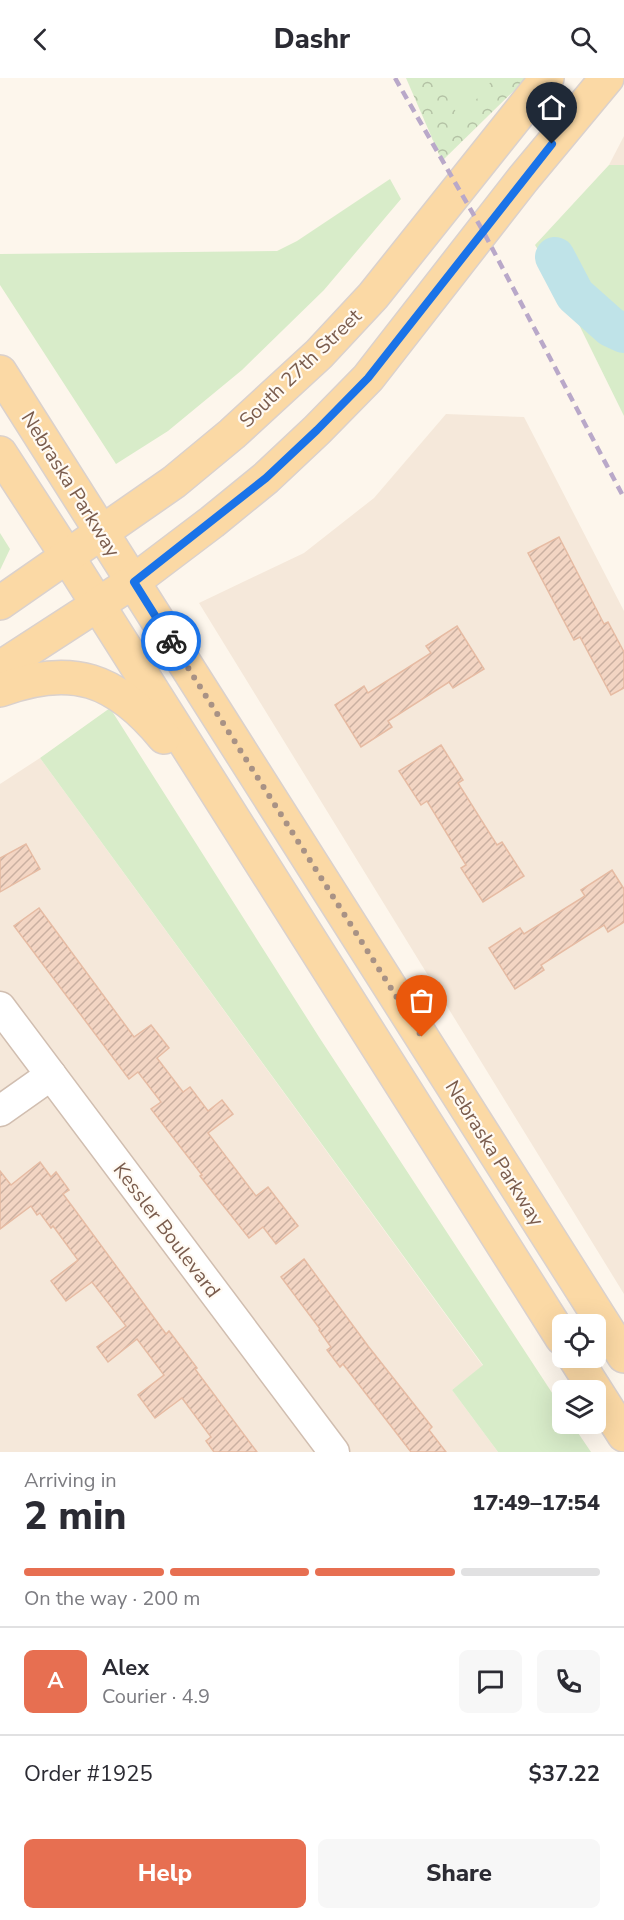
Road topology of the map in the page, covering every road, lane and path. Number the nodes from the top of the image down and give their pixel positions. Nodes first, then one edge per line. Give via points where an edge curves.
1 (546, 78) edge
2 (607, 78) edge
3 (0, 372) edge
4 (0, 453) edge
5 (101, 532) junction
6 (67, 556) junction
7 (134, 582) junction
8 (0, 603) edge
9 (97, 605) junction
10 (0, 668) edge
11 (0, 690) edge
12 (294, 914) junction
13 (0, 1007) edge
14 (51, 1075) junction
15 (0, 1111) edge
16 (552, 1322) edge
17 (624, 1356) edge
18 (581, 1368) edge
19 (624, 1434) edge
20 (334, 1452) edge

1 - 5 main road, South 27th Street via 373,296 319,354 232,435 174,482
2 - 7 main road via 368,378 266,478
3 - 5 main road, Nebraska Parkway
4 - 6 main road, Nebraska Parkway
5 - 6 main road, South 27th Street
5 - 7 main road, Nebraska Parkway
6 - 8 main road, South 27th Street
6 - 9 main road, Nebraska Parkway
7 - 9 main road
7 - 17 main road, Nebraska Parkway
9 - 10 main road
9 - 12 main road, Nebraska Parkway
11 - 12 main road via 20,682 58,676 96,683 123,696 168,743
12 - 16 main road, Nebraska Parkway
13 - 14 street, Kessler Boulevard
14 - 15 street
14 - 20 street, Kessler Boulevard
18 - 19 main road

